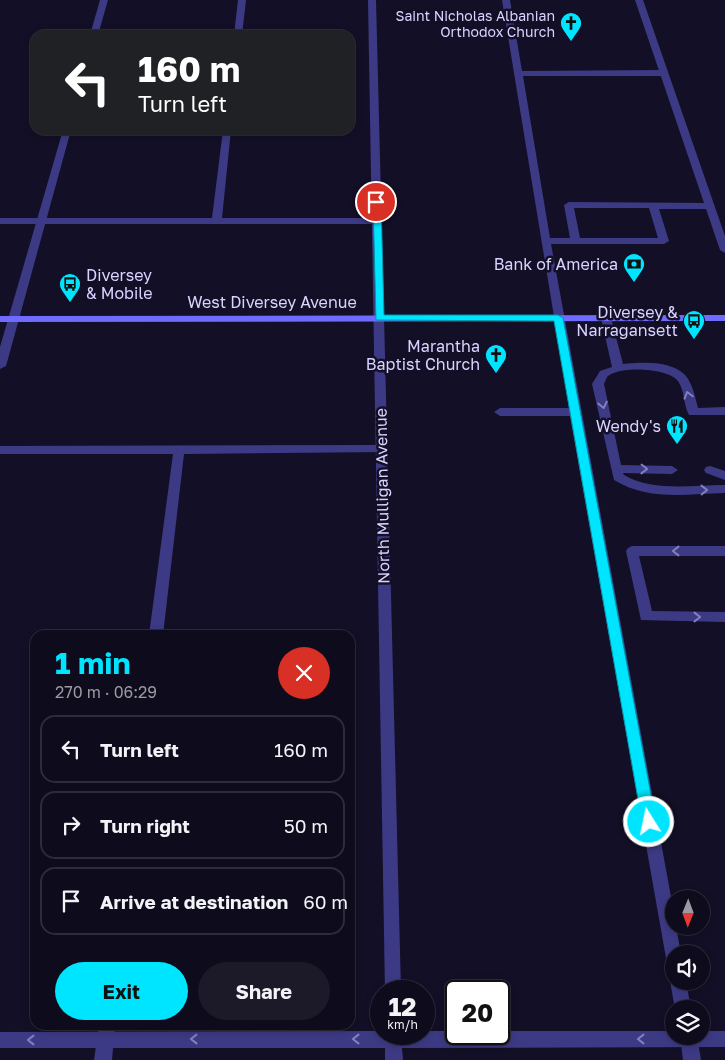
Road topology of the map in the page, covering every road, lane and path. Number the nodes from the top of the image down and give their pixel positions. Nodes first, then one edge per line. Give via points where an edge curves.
1 (104, 0) edge
2 (242, 0) edge
3 (372, 0) edge
4 (506, 0) edge
5 (639, 0) edge
6 (95, 30) edge
7 (239, 30) edge
8 (664, 73) junction
9 (518, 74) junction
10 (66, 135) edge
11 (226, 135) edge
12 (653, 205) junction
13 (710, 206) junction
14 (0, 221) edge
15 (41, 221) junction
16 (217, 221) junction
17 (377, 221) junction
18 (545, 241) junction
19 (576, 241) junction
20 (725, 250) edge
21 (379, 318) junction
22 (558, 318) junction
23 (606, 318) junction
24 (725, 318) edge
25 (0, 319) edge
26 (14, 319) junction
27 (0, 366) edge
28 (618, 367) junction
29 (725, 411) edge
30 (500, 412) dead end
31 (575, 412) junction
32 (0, 450) edge
33 (179, 450) junction
34 (381, 450) junction
35 (617, 469) junction
36 (672, 470) dead end
37 (710, 470) dead end
38 (725, 476) edge
39 (725, 489) edge
40 (725, 551) edge
41 (725, 617) edge
42 (157, 630) edge
43 (672, 945) edge
44 (392, 980) edge
45 (106, 1032) edge
46 (370, 1036) edge
47 (435, 1036) edge
48 (665, 1038) edge
49 (710, 1039) edge
50 (725, 1039) edge
51 (0, 1040) edge
52 (394, 1045) edge
53 (689, 1045) edge
54 (103, 1060) edge
55 (394, 1060) edge
56 (692, 1060) edge

1 - 6 street
2 - 7 street
3 - 17 street, North Mulligan Avenue
4 - 9 street
5 - 8 street
8 - 9 street
8 - 13 street
9 - 18 street
10 - 15 street
11 - 16 street
12 - 13 street
12 - 19 street via 569,205
12 - 19 street via 664,241
13 - 20 street
14 - 15 street
15 - 16 street
15 - 26 street
16 - 17 street
17 - 21 street, North Mulligan Avenue
18 - 19 street
18 - 22 street
21 - 22 main road, West Diversey Avenue
21 - 26 main road, West Diversey Avenue
21 - 34 street, North Mulligan Avenue
22 - 23 main road, West Diversey Avenue
22 - 31 street
23 - 24 main road, West Diversey Avenue
23 - 28 street
25 - 26 main road, West Diversey Avenue
26 - 27 street
29 -> 28 street via 693,412 685,383 677,373 661,368
28 -> 35 street via 604,374 598,384
30 - 31 street
31 - 43 street
32 - 33 street
33 - 34 street
33 - 42 street
34 - 44 street, North Mulligan Avenue
35 -> 36 street
35 -> 39 street via 618,477 632,486 652,490
37 - 38 street
40 -> 41 street via 632,551 646,616
46 -> 45 street
45 -> 51 street
45 - 54 street
48 -> 47 street
49 - 50 street
52 - 55 street
53 - 56 street

